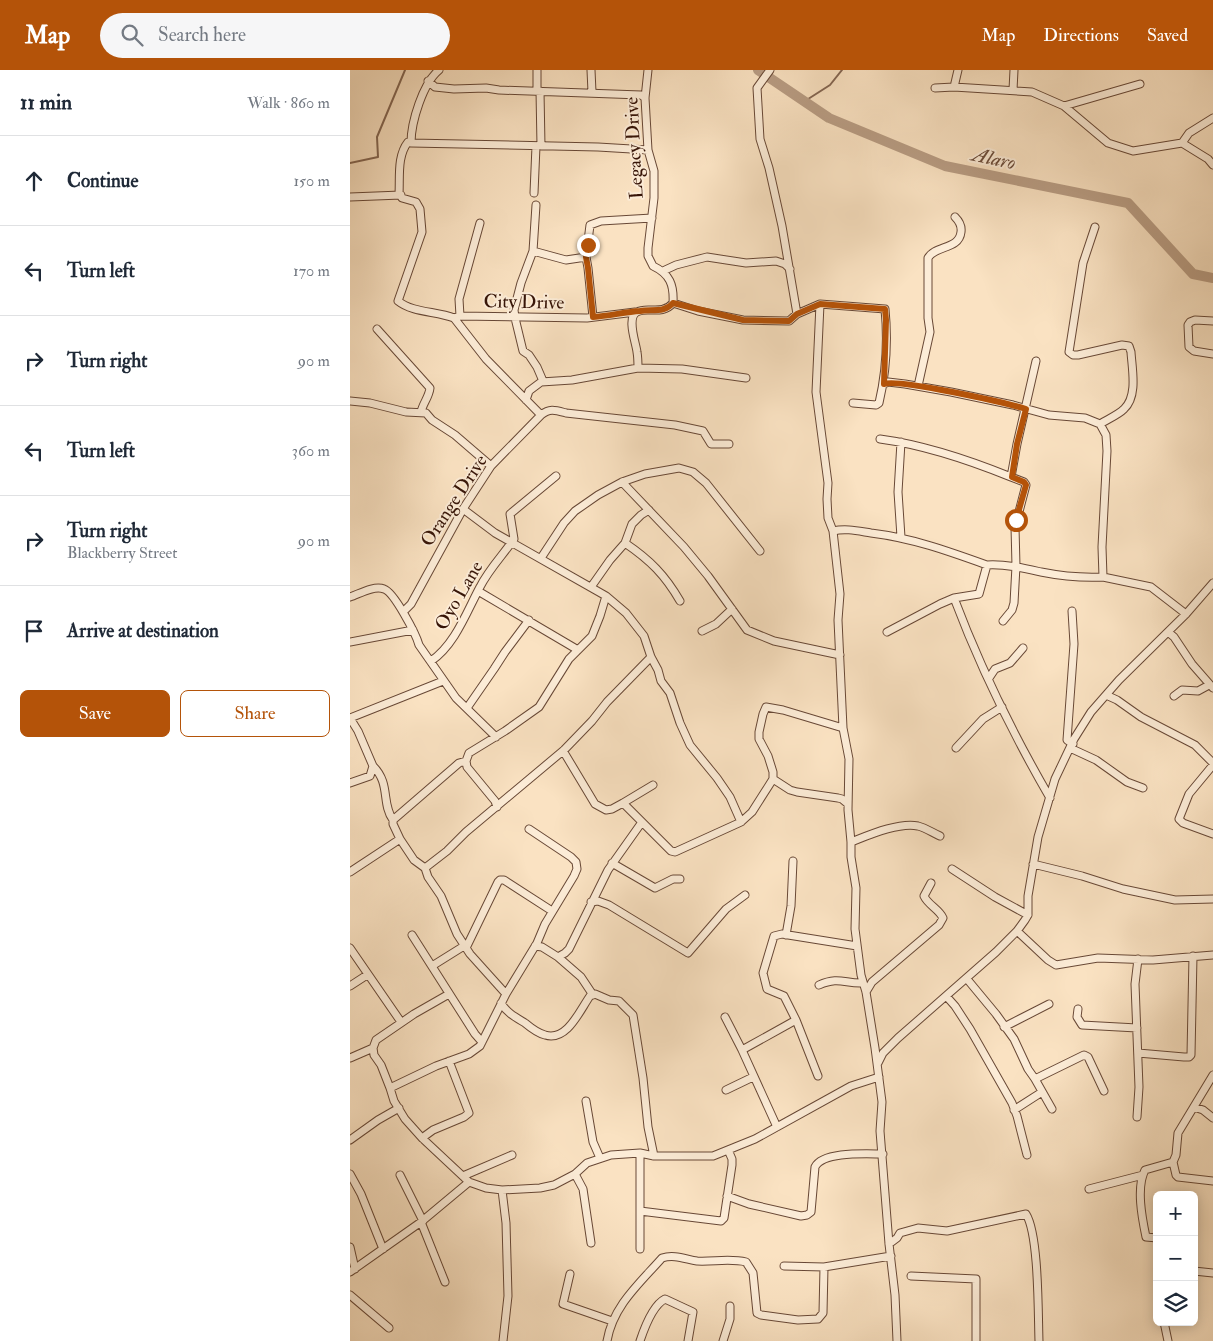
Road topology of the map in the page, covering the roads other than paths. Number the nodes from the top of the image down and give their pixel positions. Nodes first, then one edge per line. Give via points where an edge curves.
1 (439, 70) edge
2 (537, 70) edge
3 (590, 70) edge
4 (648, 70) edge
5 (770, 70) edge
6 (958, 70) edge
7 (1014, 70) edge
8 (428, 82) junction
9 (1140, 84) dead end
10 (954, 87) junction
11 (935, 88) dead end
12 (1013, 90) junction
13 (539, 91) junction
14 (592, 92) junction
15 (645, 98) junction
16 (1064, 106) junction
17 (1213, 118) edge
18 (411, 143) junction
19 (1182, 143) junction
20 (539, 146) junction
21 (648, 150) junction
22 (1213, 165) edge
23 (534, 193) dead end
24 (400, 195) junction
25 (350, 196) edge
26 (536, 205) dead end
27 (955, 217) dead end
28 (652, 218) junction
29 (480, 223) dead end
30 (1094, 227) dead end
31 (533, 251) junction
32 (586, 257) junction
33 (790, 269) junction
34 (663, 271) junction
35 (673, 303) junction
36 (820, 304) junction
37 (635, 312) junction
38 (797, 314) junction
39 (457, 317) junction
40 (593, 317) junction
41 (514, 318) junction
42 (1213, 321) edge
43 (377, 329) dead end
44 (1213, 354) edge
45 (1036, 361) dead end
46 (638, 368) junction
47 (746, 378) dead end
48 (543, 382) junction
49 (884, 384) junction
50 (918, 386) junction
51 (526, 400) junction
52 (350, 401) edge
53 (853, 403) dead end
54 (1026, 409) junction
55 (421, 412) junction
56 (541, 415) junction
57 (1100, 424) junction
58 (880, 439) dead end
59 (901, 442) junction
60 (729, 444) dead end
61 (491, 466) junction
62 (556, 476) dead end
63 (1012, 477) junction
64 (622, 482) junction
65 (463, 510) junction
66 (649, 510) junction
67 (833, 531) junction
68 (901, 537) junction
69 (511, 542) junction
70 (625, 543) junction
71 (760, 551) dead end
72 (541, 558) junction
73 (987, 565) junction
74 (1016, 566) junction
75 (1104, 577) junction
76 (591, 587) junction
77 (1212, 587) edge
78 (478, 591) junction
79 (606, 596) junction
80 (350, 597) edge
81 (954, 598) junction
82 (680, 601) dead end
83 (732, 609) junction
84 (404, 611) junction
85 (1072, 611) dead end
86 (1186, 614) junction
87 (529, 620) junction
88 (1003, 621) dead end
89 (413, 630) junction
90 (702, 631) dead end
91 (886, 632) dead end
92 (1168, 632) junction
93 (350, 642) edge
94 (1023, 648) dead end
95 (578, 650) junction
96 (840, 654) junction
97 (651, 657) junction
98 (430, 660) junction
99 (989, 678) junction
100 (443, 681) junction
101 (1211, 687) edge
102 (1106, 694) junction
103 (1174, 696) dead end
104 (1002, 707) junction
105 (467, 708) junction
106 (350, 718) edge
107 (843, 728) junction
108 (496, 736) junction
109 (1071, 746) junction
110 (956, 748) dead end
111 (564, 750) junction
112 (466, 761) junction
113 (1213, 764) edge
114 (373, 766) junction
115 (773, 779) junction
116 (350, 783) edge
117 (653, 785) dead end
118 (1143, 788) dead end
119 (1050, 798) junction
120 (623, 803) junction
121 (848, 804) junction
122 (497, 806) junction
123 (393, 820) junction
124 (642, 822) junction
125 (741, 822) junction
126 (529, 829) dead end
127 (1213, 834) edge
128 (940, 836) dead end
129 (400, 839) junction
130 (851, 842) junction
131 (793, 861) dead end
132 (612, 864) junction
133 (1033, 864) junction
134 (425, 868) junction
135 (952, 868) dead end
136 (350, 872) edge
137 (680, 879) dead end
138 (931, 883) dead end
139 (745, 895) dead end
140 (1213, 899) edge
141 (591, 902) junction
142 (552, 911) junction
143 (1028, 915) junction
144 (1017, 931) junction
145 (412, 935) dead end
146 (786, 935) junction
147 (535, 946) junction
148 (857, 946) junction
149 (465, 947) junction
150 (350, 948) edge
151 (1210, 955) edge
152 (1193, 956) junction
153 (558, 957) junction
154 (1138, 959) junction
155 (1213, 963) edge
156 (432, 966) junction
157 (367, 975) junction
158 (967, 979) junction
159 (864, 982) junction
160 (819, 985) dead end
161 (350, 986) edge
162 (866, 992) junction
163 (450, 994) junction
164 (506, 994) junction
165 (593, 995) junction
166 (947, 997) junction
167 (1049, 1004) dead end
168 (502, 1008) junction
169 (1078, 1009) dead end
170 (725, 1017) dead end
171 (796, 1020) junction
172 (401, 1022) junction
173 (1004, 1027) junction
174 (1137, 1028) junction
175 (482, 1042) junction
176 (373, 1048) junction
177 (875, 1048) junction
178 (742, 1050) junction
179 (884, 1053) junction
180 (1138, 1053) junction
181 (350, 1058) edge
182 (449, 1061) junction
183 (878, 1064) junction
184 (1213, 1075) edge
185 (818, 1076) dead end
186 (753, 1077) junction
187 (879, 1078) junction
188 (1035, 1079) junction
189 (390, 1088) junction
190 (726, 1090) dead end
191 (1104, 1091) dead end
192 (1042, 1092) junction
193 (586, 1101) dead end
194 (1194, 1107) junction
195 (399, 1108) junction
196 (1052, 1109) dead end
197 (1014, 1110) junction
198 (1137, 1117) dead end
199 (1213, 1118) edge
200 (776, 1127) junction
201 (422, 1138) junction
202 (350, 1140) edge
203 (728, 1150) junction
204 (640, 1153) junction
205 (883, 1154) junction
206 (512, 1155) dead end
207 (1027, 1155) dead end
208 (654, 1156) junction
209 (600, 1158) junction
210 (1172, 1162) junction
211 (350, 1174) edge
212 (575, 1174) junction
213 (400, 1175) dead end
214 (1143, 1175) junction
215 (466, 1179) junction
216 (1213, 1181) edge
217 (1088, 1189) dead end
218 (502, 1190) junction
219 (727, 1196) junction
220 (640, 1211) junction
221 (422, 1221) junction
222 (1153, 1238) edge
223 (591, 1243) dead end
224 (889, 1244) junction
225 (350, 1247) edge
226 (383, 1249) junction
227 (640, 1249) dead end
228 (891, 1256) junction
229 (784, 1266) dead end
230 (824, 1267) junction
231 (352, 1270) edge
232 (1198, 1272) edge
233 (1213, 1273) edge
234 (570, 1274) dead end
235 (911, 1276) dead end
236 (445, 1282) dead end
237 (350, 1295) edge
238 (730, 1306) dead end
239 (612, 1321) junction
240 (1165, 1326) edge
241 (389, 1328) dead end
242 (503, 1341) edge
243 (607, 1341) edge
244 (640, 1341) edge
245 (688, 1341) edge
246 (723, 1341) edge
247 (897, 1341) edge
248 (976, 1341) edge
249 (1039, 1341) edge
250 (1168, 1341) edge

1 - 8 street
2 - 13 street
3 - 14 street
4 - 15 street, Legacy Drive
5 - 33 street via 758,88 760,139
6 - 10 street
7 - 12 street
8 - 13 street via 435,87 454,89
8 - 18 street via 412,126
9 - 16 street
10 - 11 street
10 - 12 street
12 - 16 street via 1032,92
13 - 14 street
13 - 20 street
14 - 15 street via 641,95
15 - 21 street, Legacy Drive
16 - 19 street via 1108,143 1133,152
17 - 19 street via 1188,132
18 - 20 street
18 - 24 street via 402,149 400,158
19 - 22 street
20 - 21 street
20 - 23 street
21 - 28 street, Legacy Drive via 654,171
24 - 25 street
24 - 39 street, City Drive via 416,202 420,209 422,232 398,301 410,308
26 - 31 street
27 - 50 street via 962,229 959,239 928,258 930,332
28 - 32 street via 601,221 590,225
28 - 34 street, Legacy Drive via 648,256 652,266
29 - 39 street
30 - 57 street via 1083,263 1069,352 1073,355 1122,345 1128,346 1131,352 1131,400 1123,411
31 - 32 street via 566,260
31 - 41 street via 521,283
32 - 40 street
33 - 34 street via 776,261 746,263 707,257
33 - 38 street
34 - 35 street, Legacy Drive via 674,289
35 - 37 street, City Drive via 662,310
35 - 38 street via 743,320 789,321
36 - 38 street
36 - 49 street via 885,309
36 - 67 street via 816,392 828,483 828,518
37 - 40 street, City Drive
37 - 46 street via 632,322
39 - 41 street, City Drive
39 - 51 street via 486,359
40 - 41 street, City Drive
41 - 48 street via 523,351 533,361
42 - 44 street via 1195,320 1190,322 1188,330 1188,347
43 - 55 street via 430,388
45 - 54 street
46 - 47 street via 682,369
46 - 48 street
48 - 51 street via 529,391
49 - 50 street
49 - 53 street via 878,404
50 - 54 street
51 - 56 street
52 - 55 street
54 - 57 street via 1049,416 1084,418
54 - 63 street
55 - 61 street
56 - 60 street via 552,409 583,416 675,426 703,431 712,444
56 - 61 street, Orange Drive
57 - 75 street via 1106,435 1107,451 1102,547
58 - 59 street
59 - 63 street
59 - 68 street via 898,492
61 - 65 street, Orange Drive
62 - 69 street via 510,514 514,537
63 - 74 street via 1026,485 1015,526
64 - 66 street
64 - 71 street via 679,468 693,472 706,483
64 - 72 street via 575,511
65 - 69 street
65 - 84 street, Orange Drive via 411,604
66 - 70 street via 632,524
66 - 83 street via 684,547
67 - 68 street via 847,529
67 - 96 street via 840,594
68 - 73 street
69 - 72 street
69 - 78 street, Oyo Lane
70 - 76 street
70 - 82 street via 652,564
72 - 76 street
73 - 74 street
73 - 81 street via 979,594
74 - 75 street via 1043,572
74 - 88 street via 1014,602
75 - 86 street via 1151,587
76 - 79 street
77 - 86 street
78 - 87 street
78 - 98 street, Oyo Lane via 450,642
79 - 95 street via 592,636
79 - 97 street via 639,628
80 - 84 street via 385,589
81 - 91 street
81 - 99 street
83 - 90 street
83 - 96 street via 752,633 774,641
84 - 89 street
85 - 109 street via 1074,644 1067,740
86 - 92 street
87 - 95 street
87 - 105 street
89 - 93 street
89 - 98 street
92 - 101 street
92 - 102 street
94 - 99 street via 1010,663 995,669
95 - 108 street via 540,707
96 - 107 street
97 - 111 street
97 - 125 street via 670,693 690,745 718,778
98 - 100 street
99 - 104 street
100 - 105 street
100 - 106 street
101 - 103 street via 1198,691 1182,690
102 - 109 street
102 - 113 street via 1195,745
104 - 110 street via 983,719
104 - 119 street
105 - 108 street
106 - 114 street
107 - 115 street via 766,707 758,732
107 - 121 street via 849,759
108 - 112 street via 469,753
109 - 118 street via 1127,782
109 - 119 street
111 - 120 street via 595,804 606,810
111 - 122 street
112 - 122 street via 469,770
112 - 123 street via 459,763
113 - 127 street via 1189,794 1179,819
114 - 116 street via 370,776
114 - 123 street via 384,781
115 - 121 street via 790,790 838,798
115 - 125 street via 752,812
117 - 120 street
119 - 133 street
120 - 124 street
121 - 130 street
122 - 134 street
123 - 129 street
124 - 125 street via 675,852
124 - 132 street
126 - 142 street via 576,862 576,872
128 - 130 street via 914,826 885,830
129 - 134 street via 414,860
129 - 136 street
130 - 148 street
131 - 146 street
132 - 137 street via 656,888
132 - 141 street
133 - 140 street via 1175,900
133 - 143 street
134 - 149 street
135 - 143 street
138 - 162 street via 924,896 941,913 943,918 939,926 872,982
139 - 141 street via 726,909 688,953 609,905
141 - 153 street via 568,949
142 - 147 street
142 - 149 street via 500,880
143 - 144 street
144 - 154 street via 1056,965 1098,958
144 - 158 street
145 - 156 street
146 - 148 street
146 - 171 street via 774,936 763,973 767,989 784,996
147 - 153 street
147 - 164 street
148 - 159 street
149 - 156 street
149 - 164 street
150 - 157 street
151 - 152 street
151 - 155 street
152 - 154 street
152 - 180 street via 1191,1055 1187,1058
153 - 165 street via 581,977
154 - 174 street via 1135,984
156 - 163 street
157 - 161 street
157 - 172 street
158 - 166 street
158 - 173 street
159 - 160 street via 836,979
159 - 162 street
162 - 177 street
163 - 172 street
163 - 175 street
164 - 168 street
165 - 168 street via 572,1024 555,1036 534,1031
165 - 208 street via 619,1001 633,1015
166 - 179 street
166 - 197 street via 970,1029
167 - 173 street
168 - 175 street
169 - 174 street via 1077,1017 1082,1025
170 - 178 street
171 - 178 street
171 - 185 street
172 - 176 street via 376,1040
173 - 188 street
174 - 180 street
175 - 182 street via 475,1050
176 - 181 street
176 - 189 street
177 - 179 street
177 - 183 street
178 - 186 street
179 - 183 street
180 - 198 street
182 - 189 street
182 - 201 street via 469,1113
183 - 187 street
184 - 194 street
186 - 190 street
186 - 200 street
187 - 200 street via 851,1086
187 - 205 street
188 - 191 street via 1086,1055
188 - 192 street
189 - 195 street
192 - 196 street
192 - 197 street
193 - 209 street via 593,1142
194 - 199 street
194 - 210 street via 1178,1133
195 - 201 street
195 - 202 street
197 - 207 street
200 - 203 street
201 - 215 street
203 - 208 street via 713,1156
203 - 219 street via 732,1165
204 - 208 street
204 - 209 street
204 - 220 street
205 - 219 street via 845,1155 818,1162 811,1212 807,1216
205 - 224 street
206 - 215 street
209 - 212 street via 587,1163
210 - 214 street via 1150,1167
210 - 216 street via 1178,1176
211 - 226 street via 362,1194
212 - 218 street via 554,1185
212 - 223 street via 583,1188
213 - 221 street
214 - 217 street
214 - 222 street via 1143,1223 1146,1237
215 - 218 street via 486,1188
215 - 221 street
218 - 242 street via 508,1296
219 - 220 street via 724,1218 719,1222
220 - 227 street
221 - 226 street
221 - 236 street
224 - 228 street
224 - 249 street via 907,1230 947,1231 1026,1214 1030,1220 1035,1255
225 - 231 street
226 - 231 street
228 - 230 street
228 - 247 street
229 - 230 street
230 - 239 street via 823,1313 818,1319 798,1320 757,1313 753,1273 746,1262 665,1257 622,1303
232 - 233 street
234 - 239 street via 563,1304
235 - 248 street via 976,1279
237 - 241 street
238 - 246 street
239 - 243 street
240 - 250 street
244 - 245 street via 648,1321 665,1299 693,1312

